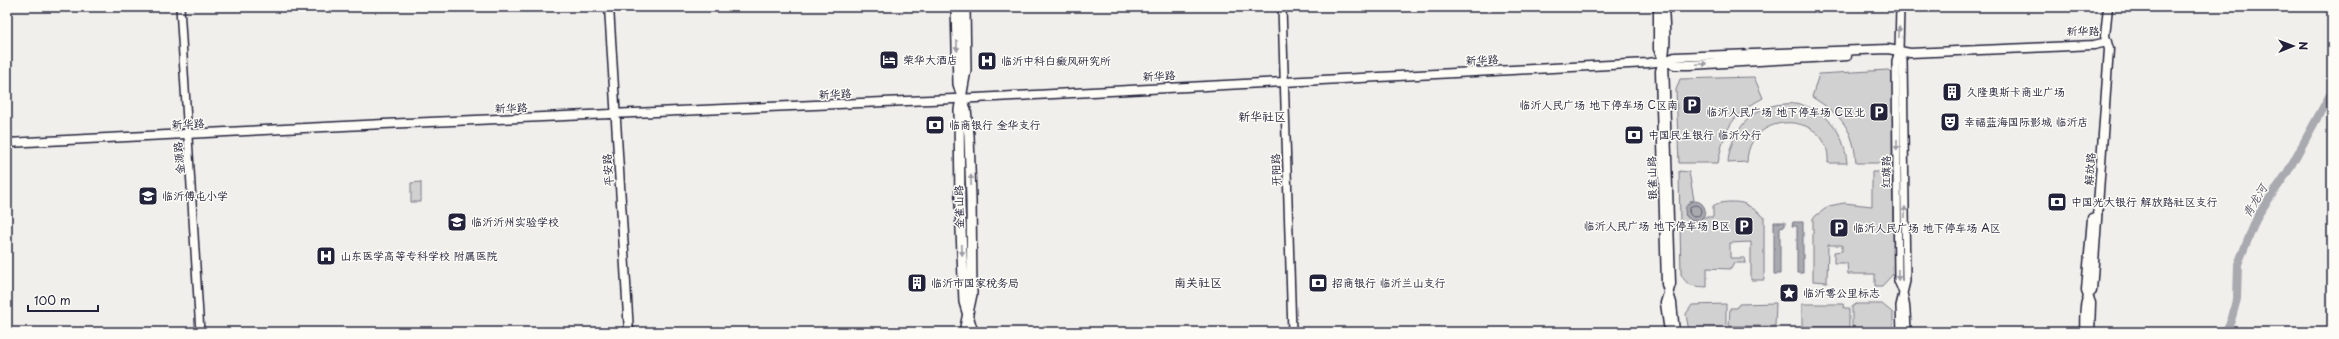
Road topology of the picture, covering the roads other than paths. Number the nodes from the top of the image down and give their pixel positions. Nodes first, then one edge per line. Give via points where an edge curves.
1 (180, 7) edge
2 (609, 7) edge
3 (956, 7) edge
4 (965, 7) edge
5 (1282, 7) edge
6 (1659, 7) edge
7 (1664, 7) edge
8 (1900, 7) edge
9 (2108, 7) edge
10 (2112, 7) edge
11 (2107, 42) junction
12 (1899, 51) junction
13 (1664, 62) junction
14 (1285, 81) junction
15 (962, 99) junction
16 (616, 115) junction
17 (188, 135) junction
18 (7, 143) edge
19 (1904, 293) junction
20 (1669, 294) junction
21 (2088, 295) junction
22 (967, 316) junction
23 (200, 332) edge
24 (629, 332) edge
25 (964, 332) edge
26 (973, 332) edge
27 (1292, 332) edge
28 (1669, 332) edge
29 (1675, 332) edge
30 (1901, 332) edge
31 (1906, 332) edge
32 (2084, 332) edge
33 (2090, 332) edge

1 - 17 street, 金源路
2 - 16 main road, 平安路
3 -> 15 main road, 金雀山路 via 958,84
4 - 15 main road, 金雀山路 via 966,70
5 - 14 street, 开阳路
6 - 13 main road via 1658,49
7 - 13 main road, 银雀山路
12 -> 8 street, 红旗路
9 - 11 main road, 解放路 via 2105,36
10 - 11 main road, 解放路 via 2110,36
11 - 12 main road, 新华路 via 1909,48
11 - 21 main road, 解放路 via 2109,49 2092,291
12 - 13 main road, 新华路 via 1888,49 1675,57
12 - 19 street, 红旗路 via 1903,76 1906,281
13 - 14 main road, 新华路
13 - 20 main road, 银雀山路 via 1671,284
14 - 15 main road, 新华路
14 - 27 street, 开阳路
15 - 16 main road, 新华路
15 - 22 main road, 金雀山路 via 959,110 960,204 964,302
16 - 17 main road, 新华路
16 - 24 main road, 平安路
17 - 18 main road, 新华路
17 - 23 street, 金源路
19 - 30 street, 红旗路 via 1900,306
19 - 31 street, 红旗路
20 - 28 main road, 银雀山路 via 1665,303
20 - 29 main road, 银雀山路
21 - 32 main road, 解放路
21 - 33 main road, 解放路 via 2092,303
22 - 25 main road, 金雀山路
22 - 26 main road, 金雀山路

